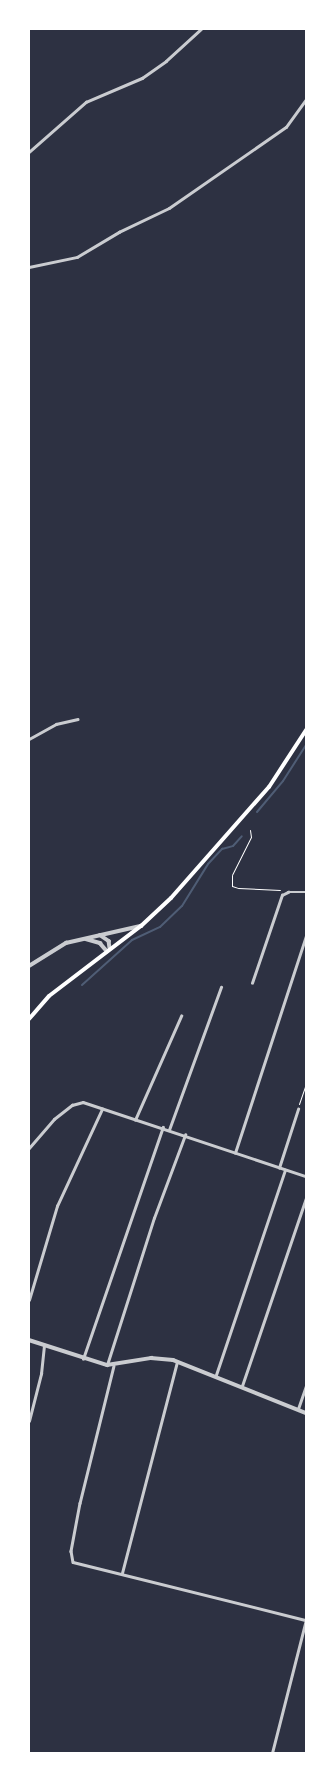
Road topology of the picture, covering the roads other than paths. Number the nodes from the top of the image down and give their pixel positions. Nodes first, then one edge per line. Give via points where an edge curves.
1 (201, 29) edge
2 (306, 99) edge
3 (29, 152) edge
4 (29, 267) edge
5 (77, 719) dead end
6 (306, 730) edge
7 (29, 739) edge
8 (306, 892) edge
9 (141, 926) junction
10 (100, 934) junction
11 (306, 936) edge
12 (83, 938) junction
13 (108, 950) junction
14 (29, 966) edge
15 (252, 984) dead end
16 (221, 987) dead end
17 (181, 1016) dead end
18 (29, 1019) edge
19 (102, 1109) junction
20 (298, 1109) road end
21 (135, 1120) junction
22 (163, 1127) junction
23 (169, 1130) junction
24 (185, 1135) junction
25 (29, 1148) edge
26 (235, 1153) junction
27 (279, 1168) junction
28 (286, 1170) junction
29 (306, 1176) edge
30 (306, 1198) edge
31 (29, 1300) edge
32 (29, 1340) edge
33 (44, 1344) junction
34 (83, 1359) junction
35 (177, 1361) junction
36 (107, 1365) junction
37 (114, 1366) junction
38 (216, 1376) junction
39 (242, 1386) junction
40 (306, 1386) edge
41 (298, 1410) junction
42 (306, 1413) edge
43 (29, 1421) edge
44 (122, 1573) junction
45 (306, 1620) edge
46 (272, 1753) edge

1 - 3 street via 166,61 142,78 86,102
2 - 4 street via 286,127 169,208 119,232 77,257
5 - 7 street via 56,724
6 - 9 main road via 260,798 171,898
8 - 15 street via 284,893 277,904
9 - 10 street
9 - 13 main road
10 - 12 street
10 - 13 street via 109,941
11 - 26 street
12 - 13 street via 97,941
12 - 14 street via 51,950
13 - 18 main road via 49,996
16 - 23 street
17 - 21 street
19 - 21 street
19 - 25 street via 83,1102 72,1105 54,1119
19 - 31 street via 57,1206
20 - 27 street
21 - 22 street
22 - 23 street
22 - 34 street
23 - 24 street
24 - 26 street
24 - 36 street via 154,1218
26 - 27 street
27 - 28 street
28 - 29 street
28 - 38 street
30 - 39 street
32 - 33 street
33 - 34 street
33 - 43 street via 41,1374
34 - 36 street
35 - 37 street via 151,1358
35 - 38 street
35 - 44 street
36 - 37 street
37 - 44 street via 70,1551 74,1564
38 - 39 street
39 - 41 street
40 - 41 street
41 - 42 street
44 - 45 street
45 - 46 street

